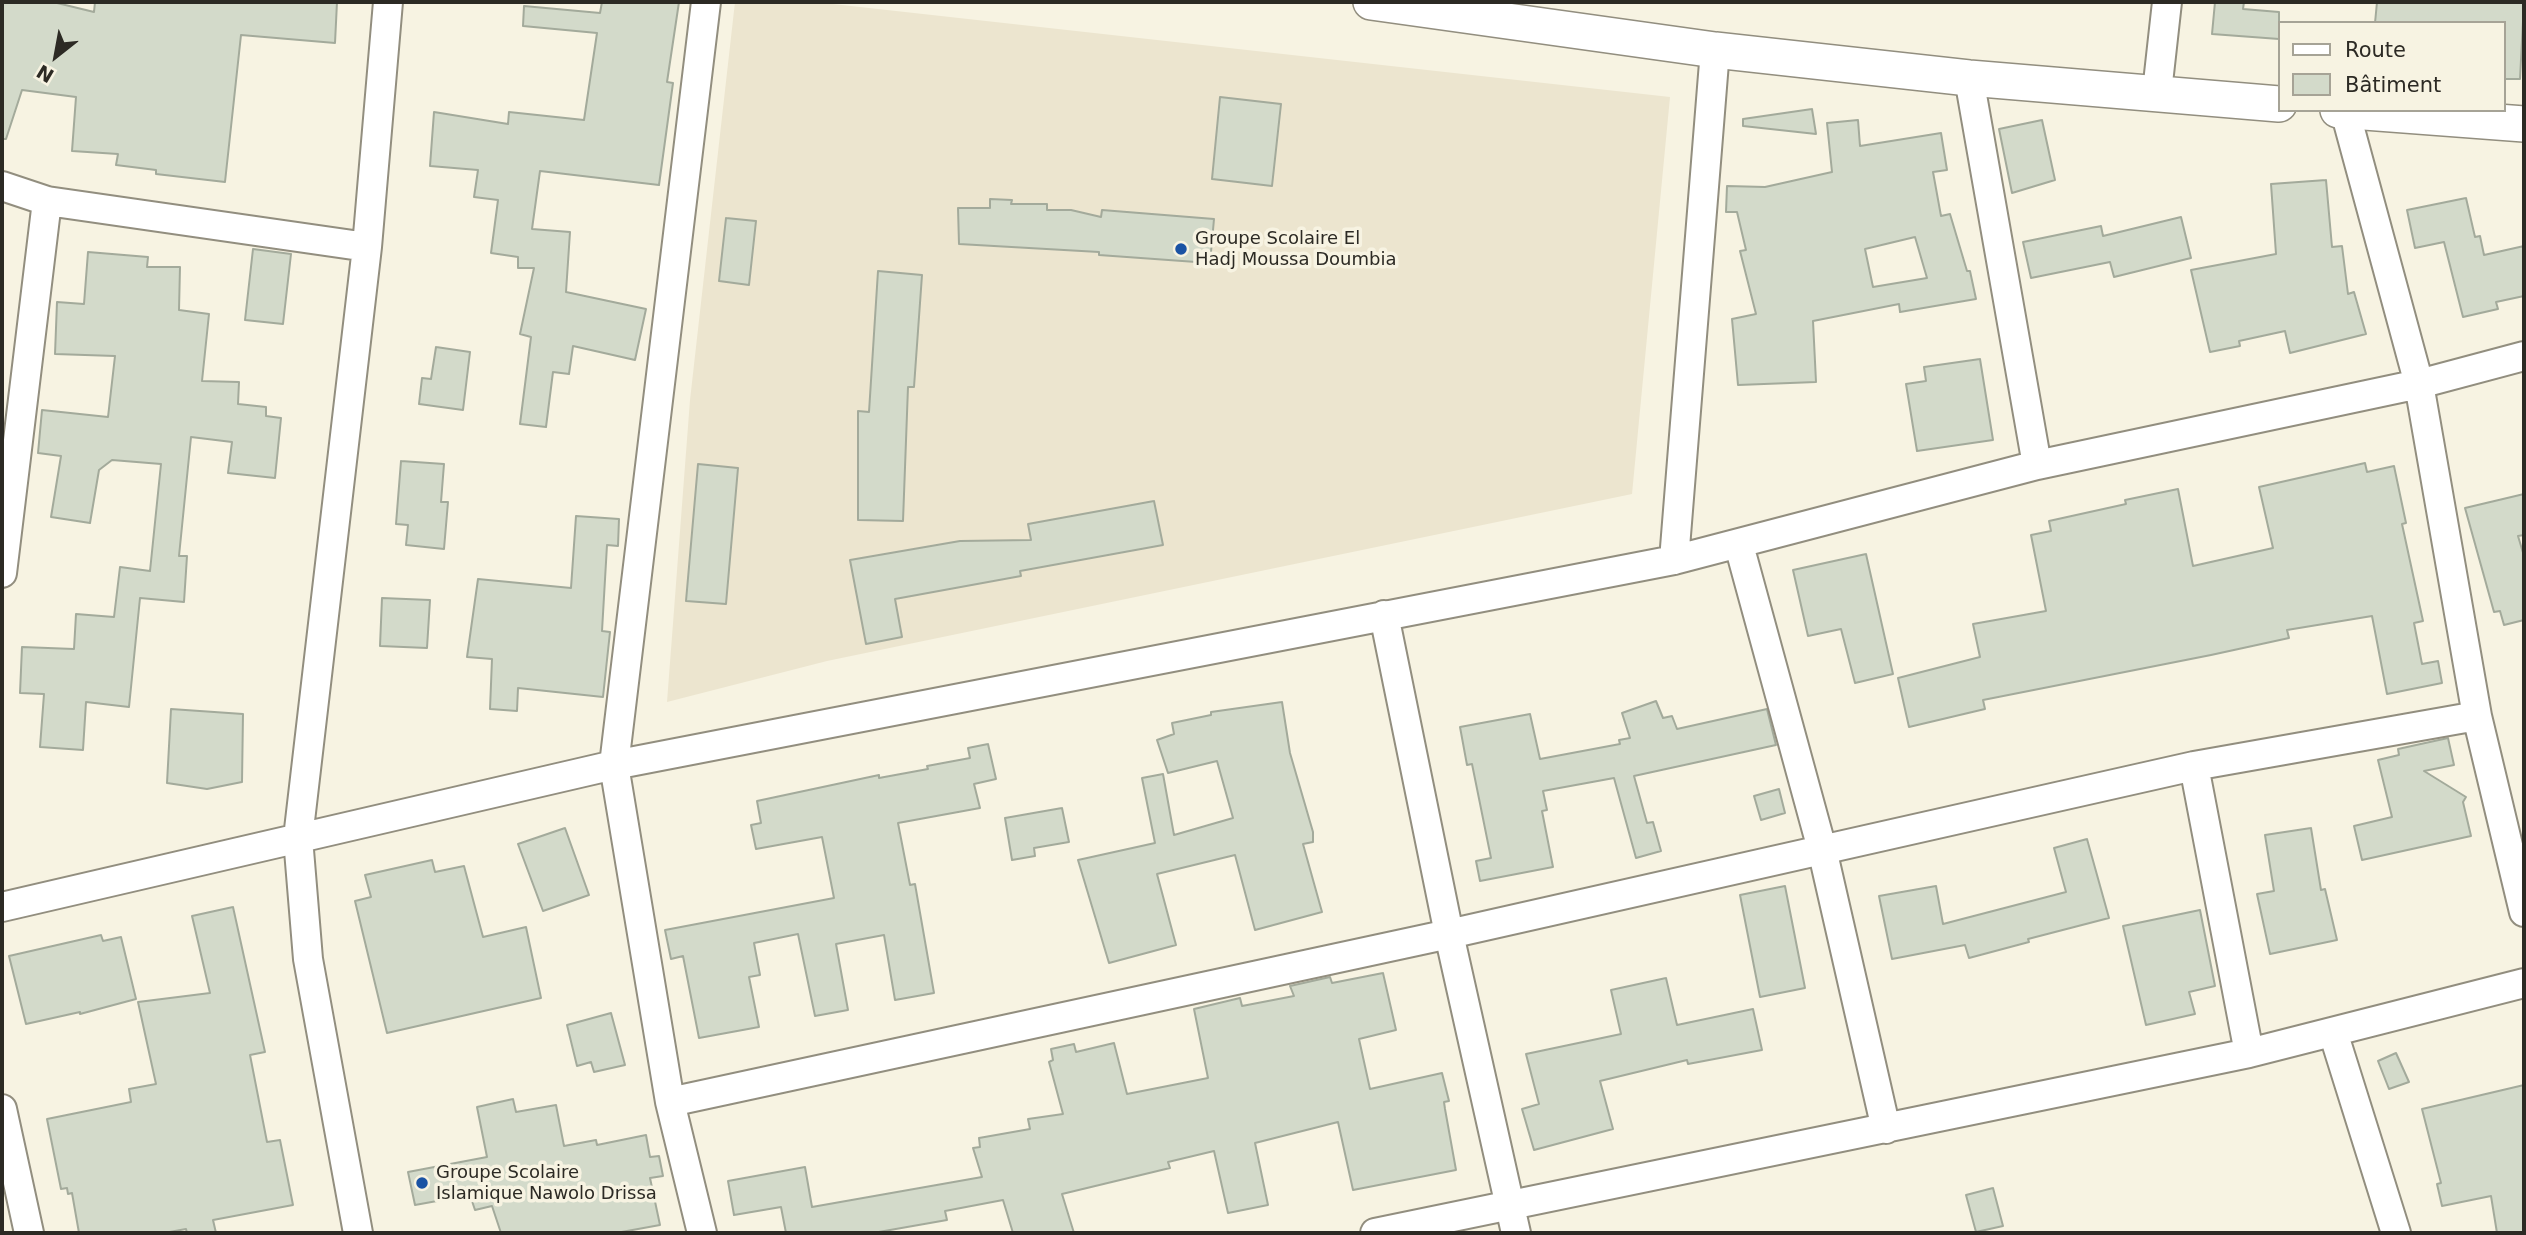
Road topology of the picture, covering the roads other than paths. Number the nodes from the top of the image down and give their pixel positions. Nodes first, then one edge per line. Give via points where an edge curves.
1 (388, 2) edge
2 (706, 2) edge
3 (1373, 2) edge
4 (2167, 2) edge
5 (1715, 50) junction
6 (1969, 78) junction
7 (2157, 92) junction
8 (2278, 104) edge
9 (2345, 112) edge
10 (2359, 112) edge
11 (2524, 124) edge
12 (2, 186) edge
13 (47, 201) junction
14 (366, 247) junction
15 (2524, 356) edge
16 (2419, 384) junction
17 (2037, 465) junction
18 (6, 494) edge
19 (1739, 545) junction
20 (1674, 560) junction
21 (2, 573) edge
22 (1384, 615) junction
23 (2477, 716) junction
24 (614, 765) junction
25 (2194, 766) junction
26 (298, 838) junction
27 (1822, 849) junction
28 (2, 907) edge
29 (2524, 912) edge
30 (1449, 934) junction
31 (2524, 983) edge
32 (2333, 1032) junction
33 (2249, 1053) junction
34 (670, 1102) junction
35 (2, 1109) edge
36 (1886, 1129) junction
37 (1513, 1220) edge
38 (29, 1233) edge
39 (358, 1233) edge
40 (702, 1233) edge
41 (1375, 1233) edge
42 (2396, 1233) edge

1 - 14 street
2 - 24 street
3 - 5 street
4 - 7 street
5 - 6 street
5 - 20 street
6 - 7 street
6 - 17 street
7 - 8 street
9 - 16 street
10 - 11 street
12 - 13 street
13 - 14 street
13 - 18 street
14 - 26 street
15 - 16 street
16 - 17 street
16 - 23 street
17 - 19 street
18 - 21 street
19 - 20 street
19 - 27 street
20 - 22 street
22 - 24 street
22 - 30 street
23 - 25 street
23 - 29 street
24 - 26 street
24 - 34 street
25 - 27 street
25 - 33 street
26 - 28 street
26 - 39 street via 308,959
27 - 30 street
27 - 36 street
30 - 34 street
30 - 37 street
31 - 32 street
32 - 33 street
32 - 42 street
33 - 36 street
34 - 40 street
35 - 38 street
36 - 37 street
37 - 41 street

